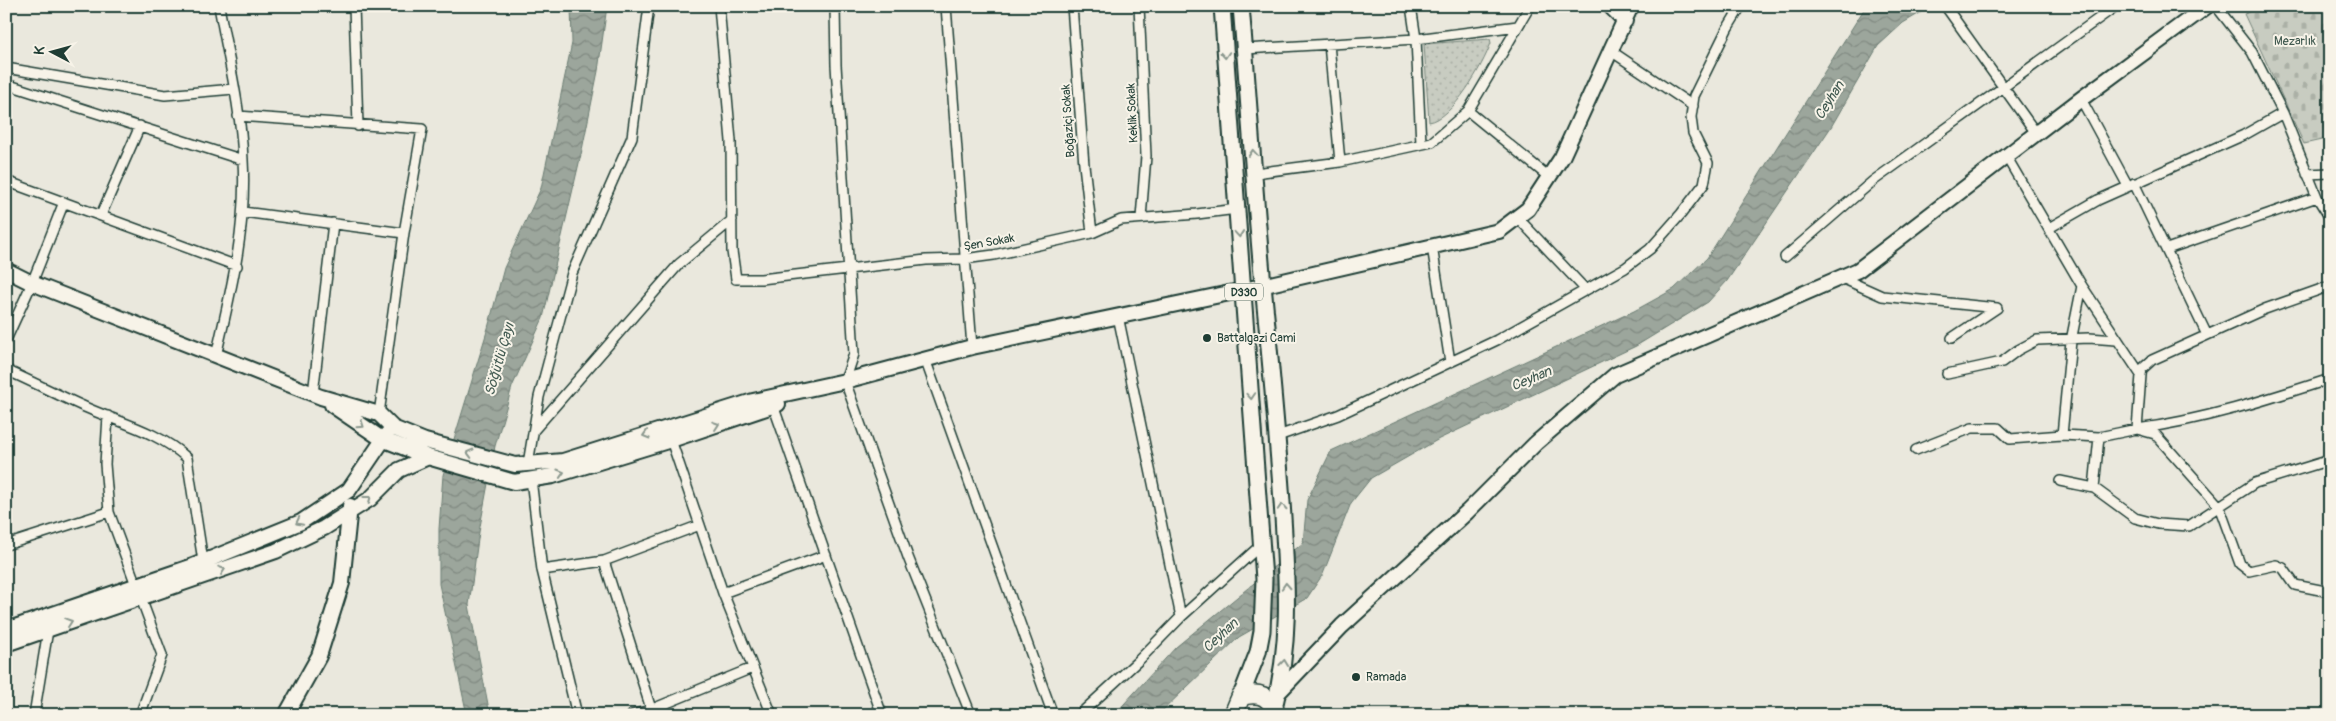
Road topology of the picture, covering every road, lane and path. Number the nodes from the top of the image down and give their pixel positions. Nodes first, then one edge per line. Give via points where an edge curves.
1 (219, 6) edge
2 (354, 6) edge
3 (649, 6) edge
4 (719, 6) edge
5 (835, 6) edge
6 (946, 6) edge
7 (1072, 6) edge
8 (1139, 6) edge
9 (1222, 6) edge
10 (1241, 6) edge
11 (1411, 6) edge
12 (1530, 6) edge
13 (1610, 6) edge
14 (1631, 6) edge
15 (1741, 6) edge
16 (2116, 6) edge
17 (2206, 6) edge
18 (2216, 6) edge
19 (1946, 7) edge
20 (1624, 21) junction
21 (1518, 26) junction
22 (1416, 39) junction
23 (1329, 44) junction
24 (1244, 49) junction
25 (1611, 51) junction
26 (6, 68) edge
27 (6, 84) edge
28 (2003, 86) junction
29 (234, 89) junction
30 (2081, 99) junction
31 (1692, 106) junction
32 (1468, 111) junction
33 (2283, 113) junction
34 (238, 116) junction
35 (140, 126) junction
36 (358, 126) junction
37 (2036, 133) junction
38 (1421, 144) junction
39 (2006, 156) junction
40 (243, 160) junction
41 (1340, 162) junction
42 (1255, 173) junction
43 (2330, 173) edge
44 (2308, 174) junction
45 (1549, 177) junction
46 (6, 181) edge
47 (2131, 184) junction
48 (2316, 197) junction
49 (64, 202) junction
50 (1237, 209) junction
51 (243, 212) junction
52 (101, 215) junction
53 (1517, 217) junction
54 (1141, 218) junction
55 (2330, 218) edge
56 (732, 220) junction
57 (333, 224) junction
58 (2049, 228) junction
59 (404, 233) junction
60 (1092, 233) junction
61 (1432, 246) junction
62 (2167, 249) junction
63 (1785, 257) dead end
64 (964, 259) junction
65 (237, 266) junction
66 (6, 270) edge
67 (848, 270) junction
68 (1842, 278) junction
69 (32, 283) junction
70 (1263, 284) junction
71 (2082, 286) junction
72 (2330, 286) edge
73 (1244, 290) junction
74 (1586, 290) junction
75 (1118, 316) junction
76 (2207, 335) junction
77 (1952, 338) dead end
78 (6, 340) edge
79 (2116, 340) junction
80 (2071, 341) junction
81 (972, 347) junction
82 (216, 356) junction
83 (924, 359) junction
84 (1450, 362) junction
85 (6, 370) edge
86 (1947, 374) dead end
87 (2141, 374) junction
88 (2330, 379) edge
89 (845, 381) junction
90 (317, 396) junction
91 (773, 406) junction
92 (379, 414) junction
93 (108, 416) junction
94 (393, 428) junction
95 (534, 430) junction
96 (2137, 430) junction
97 (2062, 435) junction
98 (1278, 436) junction
99 (2099, 436) junction
100 (382, 439) junction
101 (671, 440) junction
102 (1916, 450) dead end
103 (428, 457) junction
104 (2330, 460) edge
105 (522, 465) junction
106 (531, 479) junction
107 (2060, 481) dead end
108 (2094, 488) junction
109 (349, 490) junction
110 (2219, 506) junction
111 (350, 511) junction
112 (109, 512) junction
113 (700, 525) junction
114 (1262, 544) junction
115 (6, 545) edge
116 (826, 555) junction
117 (203, 561) junction
118 (604, 561) junction
119 (542, 570) junction
120 (138, 591) junction
121 (2330, 592) edge
122 (723, 593) junction
123 (1180, 617) junction
124 (6, 630) edge
125 (48, 630) junction
126 (6, 644) edge
127 (752, 668) junction
128 (1241, 696) junction
129 (1275, 706) edge
130 (652, 712) edge
131 (34, 715) edge
132 (140, 715) edge
133 (286, 715) edge
134 (578, 715) edge
135 (632, 715) edge
136 (772, 715) edge
137 (882, 715) edge
138 (971, 715) edge
139 (1053, 715) edge
140 (1079, 715) edge
141 (1233, 715) edge

1 - 29 street
2 - 36 street
3 - 95 street via 632,137 572,273 539,397
4 - 56 street via 732,141
5 - 67 street
6 - 64 street
7 - 60 street, Boğaziçi Sokak
8 - 54 street, Keklik Sokak via 1146,156
9 -> 50 main road, D330
10 - 24 main road, D330
11 - 22 street
12 - 21 street
13 - 20 street
14 - 20 street
15 - 31 street via 1694,96
16 - 28 street
17 - 30 street
18 - 33 street via 2252,52
19 - 28 street
20 - 25 street
21 - 22 street
21 - 32 street
22 - 23 street
22 - 38 street
23 - 24 street
23 - 41 street
42 -> 24 main road, D330
25 - 31 street
25 - 45 street via 1562,157
26 - 29 street via 166,95
27 - 35 street
28 - 37 street
28 - 63 street via 1873,181
29 - 34 street
30 - 37 street
30 - 47 street
31 - 74 street via 1692,133 1708,163 1704,184 1650,249 1626,268
32 - 38 street via 1432,142
32 - 45 street
33 - 44 street
33 - 47 street via 2244,135
34 - 36 street
34 - 40 street
35 - 40 street
35 - 52 street
36 - 59 street via 422,129
37 - 39 street
38 - 41 street
39 - 58 street
39 - 68 street via 1858,270
40 - 51 street
41 - 42 street
42 - 70 main road, D330
43 - 44 street
44 - 48 street
45 - 53 street via 1528,209
46 - 49 street
47 - 58 street
47 - 62 street
48 - 55 street
48 - 62 street
49 - 52 street
49 - 69 street
50 - 54 street, Şen Sokak
50 -> 73 main road, D330
51 - 57 street
51 - 65 street
52 - 65 street
53 - 61 street via 1499,231
53 - 74 street
54 - 60 street, Şen Sokak via 1121,220
56 - 67 street, Şen Sokak via 736,279
56 - 95 street via 679,264
57 - 59 street
57 - 90 street
58 - 71 street
59 - 92 street
60 - 64 street, Şen Sokak
61 - 70 street
61 - 84 street
62 - 76 street
64 - 67 street, Şen Sokak via 926,260
64 - 81 street
65 - 82 street
66 - 69 street
67 - 89 street via 854,354
68 - 77 street via 1882,296 1997,308
68 - 129 street via 1615,375 1536,443 1467,512 1342,626
69 - 78 street
69 - 82 street
70 - 73 street
70 - 98 main road, D330
71 - 79 street
71 - 80 street
72 - 76 street via 2265,308
73 - 75 street
73 -> 114 main road, D330
74 - 84 street via 1497,340
75 - 81 street
75 - 123 street
76 - 87 street via 2152,360
79 - 80 street via 2089,338
79 - 87 street
80 - 86 street via 2037,340 2002,362
80 - 97 street
81 - 83 street
82 - 90 street
83 - 89 street
83 - 139 street
84 - 98 street via 1338,415
85 - 93 street
87 - 96 street
88 - 96 street via 2238,408
89 - 91 street
89 -> 105 street via 753,401 563,461
89 - 138 street via 908,557
90 - 92 street
90 -> 100 street
101 -> 91 street
91 - 116 street
92 - 94 street
93 - 112 street via 105,464
93 - 117 street via 151,434 187,458
94 - 100 street
105 -> 94 street via 425,441
95 - 105 street
96 - 99 street
96 - 110 street via 2155,434
97 - 99 street
97 - 102 street via 2010,438 1998,428 1972,428
129 -> 98 main road, D330 via 1284,668 1288,616
99 - 108 street
100 - 103 street
100 - 109 street
106 -> 101 street via 554,476
101 - 113 street
103 - 106 street via 514,482
111 -> 103 street via 370,499 399,470
104 - 110 street via 2255,483
106 - 119 street
107 - 108 street
108 - 110 street via 2135,518 2158,524 2190,526
109 - 111 street
109 -> 117 street via 301,522
110 - 121 street via 2240,564 2249,571 2276,565 2283,568 2296,585
120 -> 111 street via 276,551 324,528
111 - 133 street via 342,583 322,647
112 - 115 street
112 - 120 street
113 - 118 street
113 - 122 street
114 - 123 street
114 - 128 main road, D330 via 1262,631 1258,652
116 - 122 street
116 - 137 street
117 - 120 street
118 - 119 street
118 - 130 street
119 - 134 street
120 - 124 street
125 -> 120 street
120 - 132 street via 162,655
122 - 127 street
123 - 140 street
125 - 126 street
125 - 131 street
127 - 130 street
127 - 136 street
128 - 129 highway via 1251,693 1265,696
128 - 141 highway, D330
130 - 135 street

